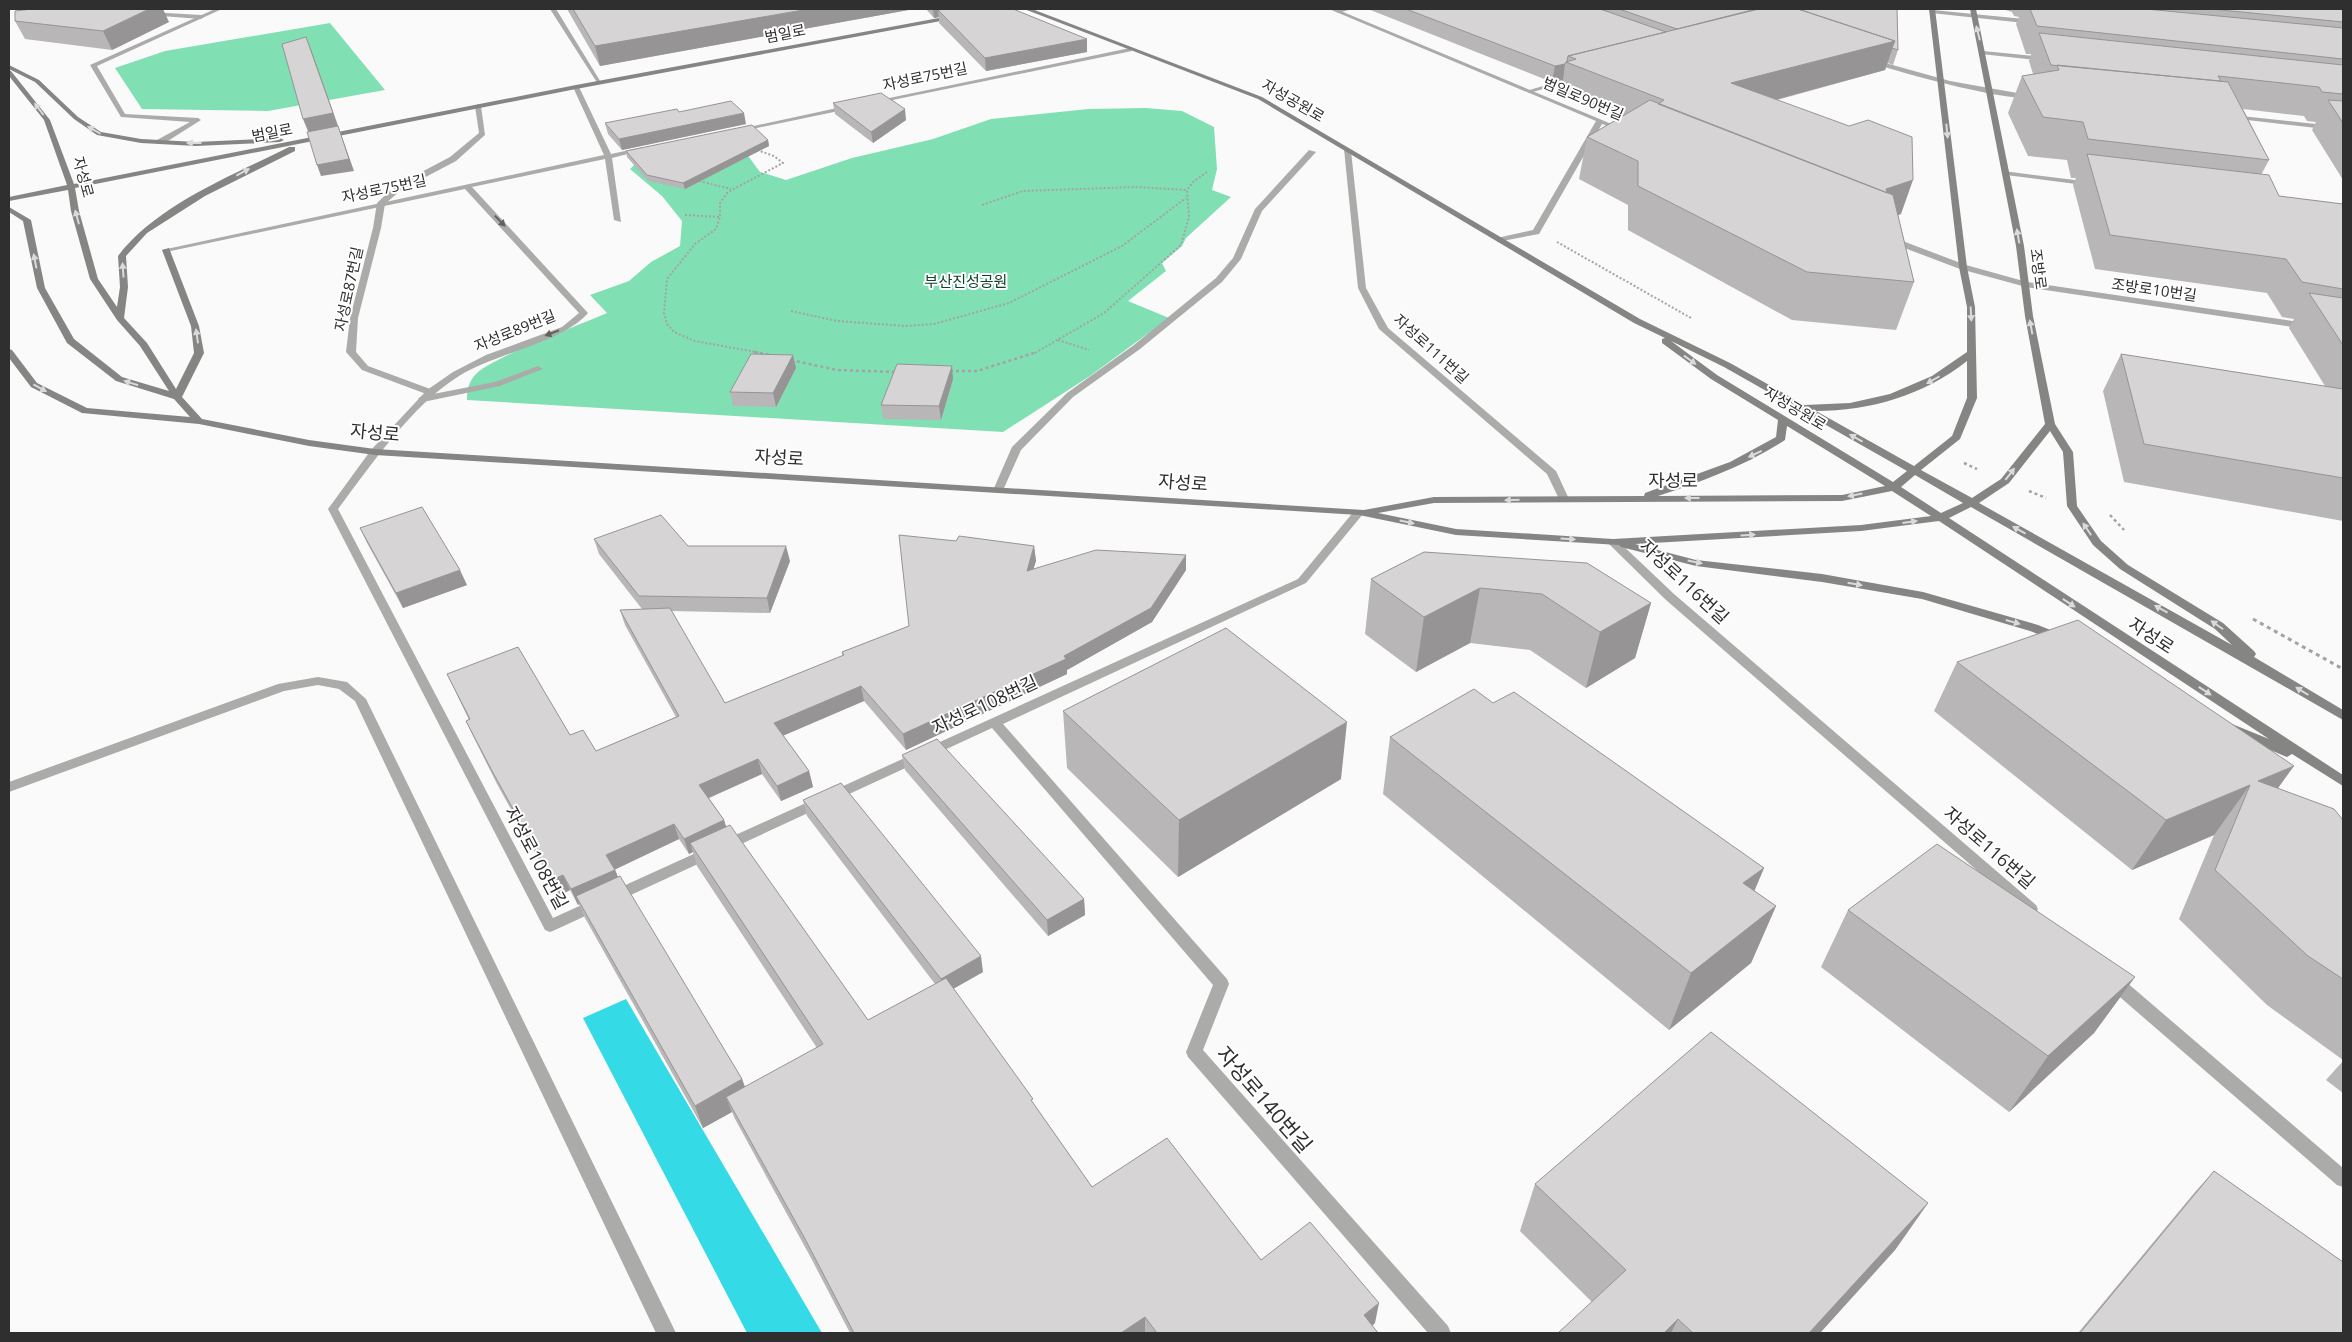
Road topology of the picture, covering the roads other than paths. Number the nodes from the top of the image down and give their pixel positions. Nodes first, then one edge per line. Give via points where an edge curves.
1 (219, 9) edge
2 (553, 9) edge
3 (1027, 9) edge
4 (1350, 9) edge
5 (1973, 9) edge
6 (1335, 10) edge
7 (1933, 10) edge
8 (145, 14) dead end
9 (960, 16) edge
10 (1974, 16) junction
11 (201, 17) junction
12 (2040, 22) edge
13 (1130, 50) junction
14 (1983, 53) junction
15 (1861, 57) edge
16 (2051, 60) edge
17 (9, 67) edge
18 (9, 72) edge
19 (1582, 77) edge
20 (1942, 82) junction
21 (600, 83) junction
22 (576, 87) junction
23 (1529, 91) junction
24 (1990, 92) junction
25 (2039, 97) edge
26 (869, 103) edge
27 (860, 105) edge
28 (478, 106) junction
29 (2226, 117) edge
30 (1600, 121) junction
31 (2343, 129) edge
32 (734, 130) edge
33 (1627, 132) edge
34 (312, 140) junction
35 (160, 142) junction
36 (647, 148) edge
37 (1348, 151) junction
38 (1312, 152) dead end
39 (608, 156) junction
40 (2006, 173) junction
41 (2096, 184) edge
42 (71, 186) junction
43 (467, 186) junction
44 (9, 199) edge
45 (381, 203) junction
46 (9, 209) edge
47 (618, 220) dead end
48 (1882, 236) edge
49 (1500, 240) junction
50 (166, 250) joint
51 (1963, 266) junction
52 (2026, 284) junction
53 (120, 318) junction
54 (1637, 321) junction
55 (2315, 327) edge
56 (9, 352) edge
57 (1973, 352) junction
58 (538, 369) dead end
59 (427, 395) junction
60 (178, 397) junction
61 (1801, 408) junction
62 (1783, 420) junction
63 (198, 421) junction
64 (2050, 424) junction
65 (375, 452) junction
66 (1914, 470) junction
67 (1894, 487) junction
68 (999, 488) junction
69 (1564, 499) junction
70 (1638, 499) junction
71 (1972, 503) junction
72 (1359, 512) junction
73 (1940, 518) junction
74 (1613, 542) junction
75 (2070, 643) edge
76 (2266, 669) junction
77 (2343, 716) edge
78 (994, 722) junction
79 (2221, 722) edge
80 (2321, 767) junction
81 (2343, 781) edge
82 (9, 787) edge
83 (2041, 918) edge
84 (2101, 970) edge
85 (2343, 1179) edge
86 (666, 1333) edge
87 (1441, 1333) edge

1 - 11 street
2 - 21 street
3 - 13 main road, 자성공원로
4 - 6 street
5 - 10 main road, 조방로
6 - 23 street, 범일로90번길
7 - 10 street
7 - 20 main road
8 - 11 street
9 - 21 main road, 범일로
10 - 12 street
14 -> 10 main road, 조방로
11 - 35 street via 93,65 123,116 198,120
13 - 26 street, 자성로75번길
13 - 37 main road, 자성공원로 via 1260,98
14 - 16 street
14 - 24 main road, 조방로
15 - 20 street via 1912,76
35 -> 17 main road via 98,134 37,81
42 -> 18 main road, 자성로 via 47,120
19 - 23 street
20 - 24 street
20 -> 51 main road
21 - 22 main road, 범일로
22 - 28 main road, 범일로
22 - 39 street
23 - 30 street, 범일로90번길
24 - 25 street
24 - 40 main road, 조방로
27 - 32 street
28 - 34 main road, 범일로
28 - 45 street via 483,134 453,159 398,188
29 - 31 street
30 - 33 street, 범일로90번길
30 - 49 street via 1536,232
34 -> 35 main road
34 - 42 main road, 범일로
53 -> 34 main road via 124,287 122,256 144,230 202,194
36 - 39 street, 자성로75번길
37 - 49 main road, 자성공원로
37 - 69 street, 자성로111번길 via 1362,288 1384,330 1552,473
38 - 68 street via 1258,211 1237,259 1219,280 1137,347 1070,395 1016,449
39 - 43 street, 자성로75번길
39 - 47 street
40 - 41 street
52 -> 40 main road, 조방로
42 - 44 main road, 범일로
53 -> 42 main road, 자성로 via 94,279
43 - 45 street, 자성로75번길
43 -> 59 street, 자성로89번길 via 584,313 565,329 489,358 456,374
45 - 50 street, 자성로75번길
45 - 59 street, 자성로87번길 via 354,318 351,352 365,368
60 -> 46 main road via 119,379 70,340 41,288 27,220
48 - 51 street
49 - 54 main road, 자성공원로
60 -> 50 main road via 199,353 195,326
51 - 52 street, 조방로10번길
51 -> 57 main road via 1971,307
52 - 55 street, 조방로10번길
64 -> 52 main road, 조방로
53 - 60 main road, 자성로 via 144,344
54 - 61 main road, 자성공원로 via 1727,365
54 -> 62 main road, 자성공원로 via 1714,377
56 -> 63 main road, 자성로 via 34,385 85,411
57 -> 61 main road via 1956,367 1924,385 1869,404
57 - 66 main road via 1972,398 1956,437
58 - 59 street via 497,384
59 - 65 street, 자성로89번길
60 - 63 main road, 자성로
66 -> 61 main road, 자성공원로
62 - 67 main road, 자성공원로
62 -> 70 main road via 1781,438 1765,450 1713,473
63 - 65 main road, 자성로
71 -> 64 main road via 2005,481
76 -> 64 main road via 2219,626 2124,567 2097,543 2072,506 2068,452
65 - 68 main road, 자성로
65 - 78 street, 자성로108번길 via 333,509 550,926
66 - 67 main road, 자성로
66 - 71 main road, 자성로
67 -> 70 main road, 자성로 via 1842,498
67 - 73 main road, 자성공원로
68 - 72 main road, 자성로
69 - 70 main road, 자성로
69 -> 72 main road, 자성로 via 1434,500
71 - 73 main road, 자성로
76 -> 71 main road, 자성로
72 -> 74 main road, 자성로 via 1456,532
72 - 78 street, 자성로108번길 via 1302,581
74 -> 73 main road, 자성로 via 1861,528
73 -> 80 main road, 자성로
74 -> 75 main road via 1696,563 1822,578 1923,596 2034,628
74 - 83 street, 자성로116번길 via 1670,598
77 -> 76 main road, 자성로
78 - 87 street, 자성로140번길 via 1221,984 1194,1052
79 - 80 main road
80 - 81 main road, 자성로
82 - 86 street via 282,687 318,681 343,685 360,699
84 - 85 street

